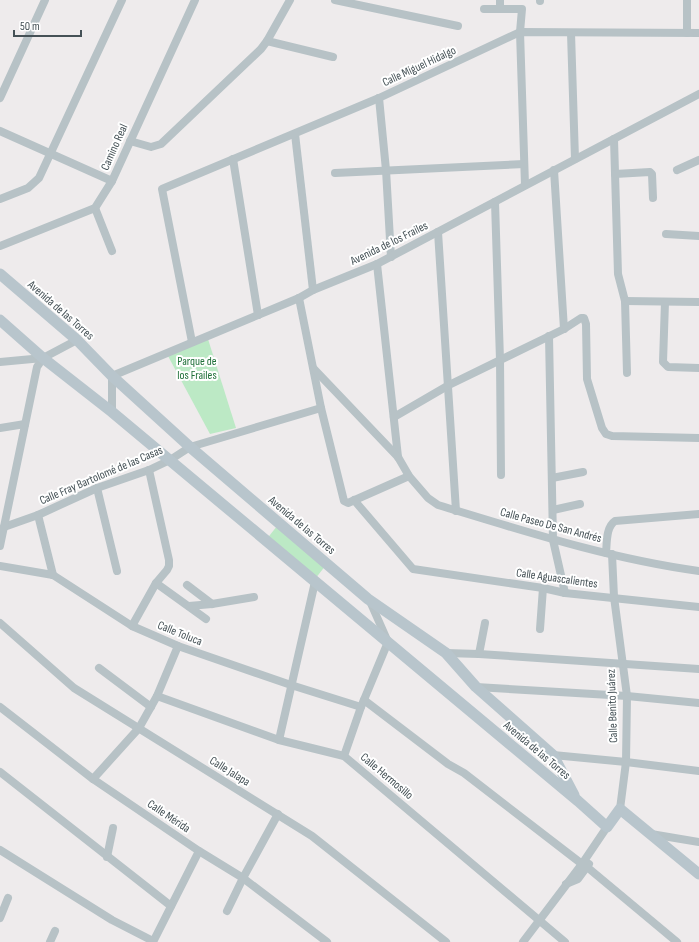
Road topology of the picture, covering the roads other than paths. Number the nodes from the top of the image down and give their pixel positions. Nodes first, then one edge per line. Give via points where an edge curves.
1 (45, 0) edge
2 (122, 0) edge
3 (195, 0) edge
4 (290, 0) edge
5 (335, 0) edge
6 (500, 0) edge
7 (687, 0) edge
8 (484, 9) dead end
9 (500, 9) junction
10 (458, 26) dead end
11 (520, 32) junction
12 (571, 33) junction
13 (687, 33) junction
14 (699, 33) edge
15 (267, 41) junction
16 (333, 57) dead end
17 (699, 94) edge
18 (0, 98) edge
19 (379, 98) junction
20 (0, 131) edge
21 (295, 134) junction
22 (614, 138) junction
23 (130, 141) junction
24 (50, 155) junction
25 (234, 159) junction
26 (575, 159) junction
27 (699, 160) edge
28 (524, 164) junction
29 (386, 170) junction
30 (554, 170) junction
31 (677, 170) dead end
32 (335, 172) dead end
33 (615, 174) junction
34 (112, 181) junction
35 (525, 185) junction
36 (652, 198) dead end
37 (0, 199) edge
38 (495, 202) junction
39 (95, 208) junction
40 (438, 232) junction
41 (666, 234) dead end
42 (699, 236) edge
43 (0, 246) edge
44 (112, 251) dead end
45 (391, 257) junction
46 (378, 264) junction
47 (0, 274) edge
48 (313, 290) junction
49 (300, 298) junction
50 (625, 301) junction
51 (665, 302) junction
52 (699, 302) edge
53 (258, 315) junction
54 (0, 320) edge
55 (564, 329) junction
56 (549, 336) junction
57 (77, 340) junction
58 (192, 342) junction
59 (43, 358) junction
60 (500, 360) junction
61 (0, 362) edge
62 (699, 368) edge
63 (314, 369) junction
64 (627, 373) dead end
65 (112, 376) junction
66 (449, 385) junction
67 (321, 408) junction
68 (112, 412) junction
69 (394, 417) junction
70 (25, 424) junction
71 (0, 428) edge
72 (699, 438) edge
73 (190, 447) junction
74 (398, 457) junction
75 (170, 460) junction
76 (149, 470) junction
77 (583, 472) dead end
78 (501, 475) dead end
79 (409, 476) junction
80 (552, 478) junction
81 (96, 488) junction
82 (354, 500) junction
83 (580, 504) dead end
84 (553, 510) junction
85 (456, 511) junction
86 (699, 514) edge
87 (38, 515) junction
88 (4, 527) junction
89 (553, 540) junction
90 (0, 546) edge
91 (609, 553) junction
92 (0, 566) edge
93 (117, 571) dead end
94 (699, 571) edge
95 (53, 575) junction
96 (315, 582) junction
97 (156, 583) junction
98 (187, 585) dead end
99 (543, 588) junction
100 (565, 593) junction
101 (254, 597) dead end
102 (614, 597) junction
103 (368, 599) junction
104 (212, 604) junction
105 (189, 606) junction
106 (699, 607) edge
107 (206, 619) dead end
108 (0, 623) edge
109 (486, 623) dead end
110 (132, 626) junction
111 (540, 629) dead end
112 (388, 642) junction
113 (178, 646) junction
114 (446, 653) junction
115 (479, 654) junction
116 (624, 663) junction
117 (99, 668) dead end
118 (699, 669) edge
119 (291, 685) junction
120 (476, 686) junction
121 (157, 696) junction
122 (627, 696) junction
123 (699, 703) edge
124 (362, 704) junction
125 (0, 707) edge
126 (151, 707) junction
127 (139, 728) junction
128 (278, 740) junction
129 (553, 755) junction
130 (344, 756) junction
131 (626, 762) junction
132 (699, 771) edge
133 (0, 772) edge
134 (93, 779) junction
135 (578, 801) junction
136 (620, 809) junction
137 (278, 814) junction
138 (607, 827) junction
139 (113, 828) dead end
140 (650, 834) junction
141 (699, 842) edge
142 (0, 850) edge
143 (199, 851) junction
144 (107, 856) junction
145 (584, 866) junction
146 (699, 874) edge
147 (243, 878) junction
148 (8, 898) dead end
149 (171, 906) junction
150 (227, 911) dead end
151 (0, 918) edge
152 (539, 920) junction
153 (55, 931) dead end
154 (153, 941) edge
155 (50, 942) edge
156 (327, 942) edge
157 (446, 942) edge
158 (523, 942) edge
159 (565, 942) edge
160 (677, 942) edge

1 - 18 street
2 - 24 street
3 - 23 street, Camino Real
4 - 15 street
5 - 10 street
6 - 9 street
7 - 13 street
8 - 9 street
9 - 11 street via 522,9
11 - 12 street, Calle Miguel Hidalgo
11 - 19 street, Calle Miguel Hidalgo
11 - 28 street
12 - 13 street, Calle Miguel Hidalgo
12 - 26 street
13 - 14 street, Calle Miguel Hidalgo
15 - 16 street
15 - 23 street via 261,50 161,144 151,147
17 - 22 street, Avenida de los Frailes
19 - 21 street, Calle Miguel Hidalgo
19 - 29 street
20 - 24 street
21 - 25 street, Calle Miguel Hidalgo
21 - 48 street
22 - 26 street, Avenida de los Frailes
22 - 33 street
23 - 34 street, Camino Real
24 - 34 street
24 - 37 street via 34,184
25 - 53 street
25 - 58 street, Calle Miguel Hidalgo via 162,189
26 - 30 street, Avenida de los Frailes
27 - 31 street
28 - 29 street
28 - 35 street
29 - 32 street
29 - 45 street
30 - 35 street, Avenida de los Frailes
30 - 55 street
33 - 36 street via 650,172
33 - 50 street via 618,274
34 - 39 street, Camino Real
35 - 38 street, Avenida de los Frailes
38 - 40 street, Avenida de los Frailes
38 - 60 street
39 - 43 street
39 - 44 street
40 - 45 street, Avenida de los Frailes
40 - 66 street
41 - 42 street
45 - 46 street, Avenida de los Frailes
46 - 48 street, Avenida de los Frailes
46 - 69 street
47 - 57 street, Avenida de las Torres
48 - 49 street, Avenida de los Frailes
49 - 53 street, Avenida de los Frailes
49 - 63 street
50 - 51 street
50 - 64 street
51 - 52 street
51 - 62 street via 662,358 665,365
53 - 58 street, Avenida de los Frailes
54 - 59 street, Avenida de las Torres
55 - 56 street
55 - 72 street via 584,318 587,379 606,434
56 - 60 street
56 - 80 street
57 - 59 street
57 - 65 street, Avenida de las Torres
58 - 65 street, Avenida de los Frailes
59 - 61 street
59 - 68 street, Avenida de las Torres
59 - 70 street via 34,376
60 - 66 street
60 - 78 street
63 - 67 street
63 - 74 street
65 - 68 street
65 - 73 street, Avenida de las Torres
66 - 69 street
66 - 85 street
67 - 73 street, Calle Fray Bartolomé de las Casas
67 - 82 street via 344,501 348,503
68 - 75 street, Avenida de las Torres
69 - 74 street
70 - 71 street
70 - 88 street
73 - 75 street, Calle Fray Bartolomé de las Casas
73 - 103 street, Avenida de las Torres
74 - 79 street, Calle Paseo De San Andrés
75 - 76 street, Calle Fray Bartolomé de las Casas
75 - 96 street, Avenida de las Torres
76 - 81 street, Calle Fray Bartolomé de las Casas
76 - 97 street via 169,560 167,570
77 - 80 street
79 - 82 street
79 - 85 street, Calle Paseo De San Andrés via 433,502
80 - 84 street
81 - 87 street, Calle Fray Bartolomé de las Casas
81 - 93 street
82 - 99 street, Calle Aguascalientes via 413,569
83 - 84 street
84 - 89 street
85 - 89 street, Calle Paseo De San Andrés
86 - 91 street, Calle Benito Juárez via 615,521 609,529
87 - 88 street, Calle Fray Bartolomé de las Casas
87 - 95 street
88 - 90 street
89 - 91 street, Calle Paseo De San Andrés
89 - 100 street
91 - 94 street, Calle Paseo De San Andrés via 660,566
91 - 102 street, Calle Benito Juárez
92 - 95 street, Calle Toluca
95 - 110 street, Calle Toluca
96 - 112 street, Avenida de las Torres
96 - 119 street
97 - 105 street
97 - 110 street
98 - 104 street
99 - 100 street, Calle Aguascalientes
99 - 111 street
100 - 102 street, Calle Aguascalientes
101 - 104 street
102 - 106 street, Calle Aguascalientes
102 - 116 street, Calle Benito Juárez
103 - 112 street
103 - 114 street, Avenida de las Torres
104 - 105 street
105 - 107 street
108 - 127 street, Calle Jalapa via 74,688
109 - 115 street
110 - 113 street, Calle Toluca
112 - 124 street
112 - 135 street, Avenida de las Torres
113 - 119 street, Calle Toluca
113 - 121 street
114 - 115 street
114 - 120 street, Avenida de las Torres
115 - 116 street
116 - 118 street
116 - 122 street, Calle Benito Juárez
117 - 126 street
119 - 124 street, Calle Toluca
119 - 128 street
120 - 122 street
120 - 129 street, Avenida de las Torres
121 - 126 street
121 - 128 street, Calle Hermosillo
122 - 123 street
122 - 131 street, Calle Benito Juárez
124 - 130 street
124 - 145 street, Calle Toluca via 464,773
125 - 134 street, Calle Mérida
126 - 127 street
127 - 134 street
127 - 137 street, Calle Jalapa
128 - 130 street, Calle Hermosillo
129 - 131 street
129 - 135 street, Avenida de las Torres
130 - 152 street, Calle Hermosillo
131 - 132 street
131 - 136 street, Calle Benito Juárez
133 - 144 street
134 - 143 street, Calle Mérida
135 - 138 street, Avenida de las Torres
136 - 138 street, Calle Benito Juárez
136 - 140 street
137 - 147 street
137 - 157 street, Calle Jalapa via 312,836
138 - 145 street, Calle Benito Juárez
139 - 144 street
140 - 141 street
140 - 146 street
142 - 154 street via 112,920
143 - 147 street, Calle Mérida
143 - 149 street
144 - 149 street
145 - 152 street, Calle Benito Juárez via 566,884
145 - 160 street, Calle Toluca
147 - 150 street
147 - 156 street, Calle Mérida
148 - 151 street
149 - 154 street
152 - 158 street, Calle Benito Juárez
152 - 159 street, Calle Hermosillo
153 - 155 street

